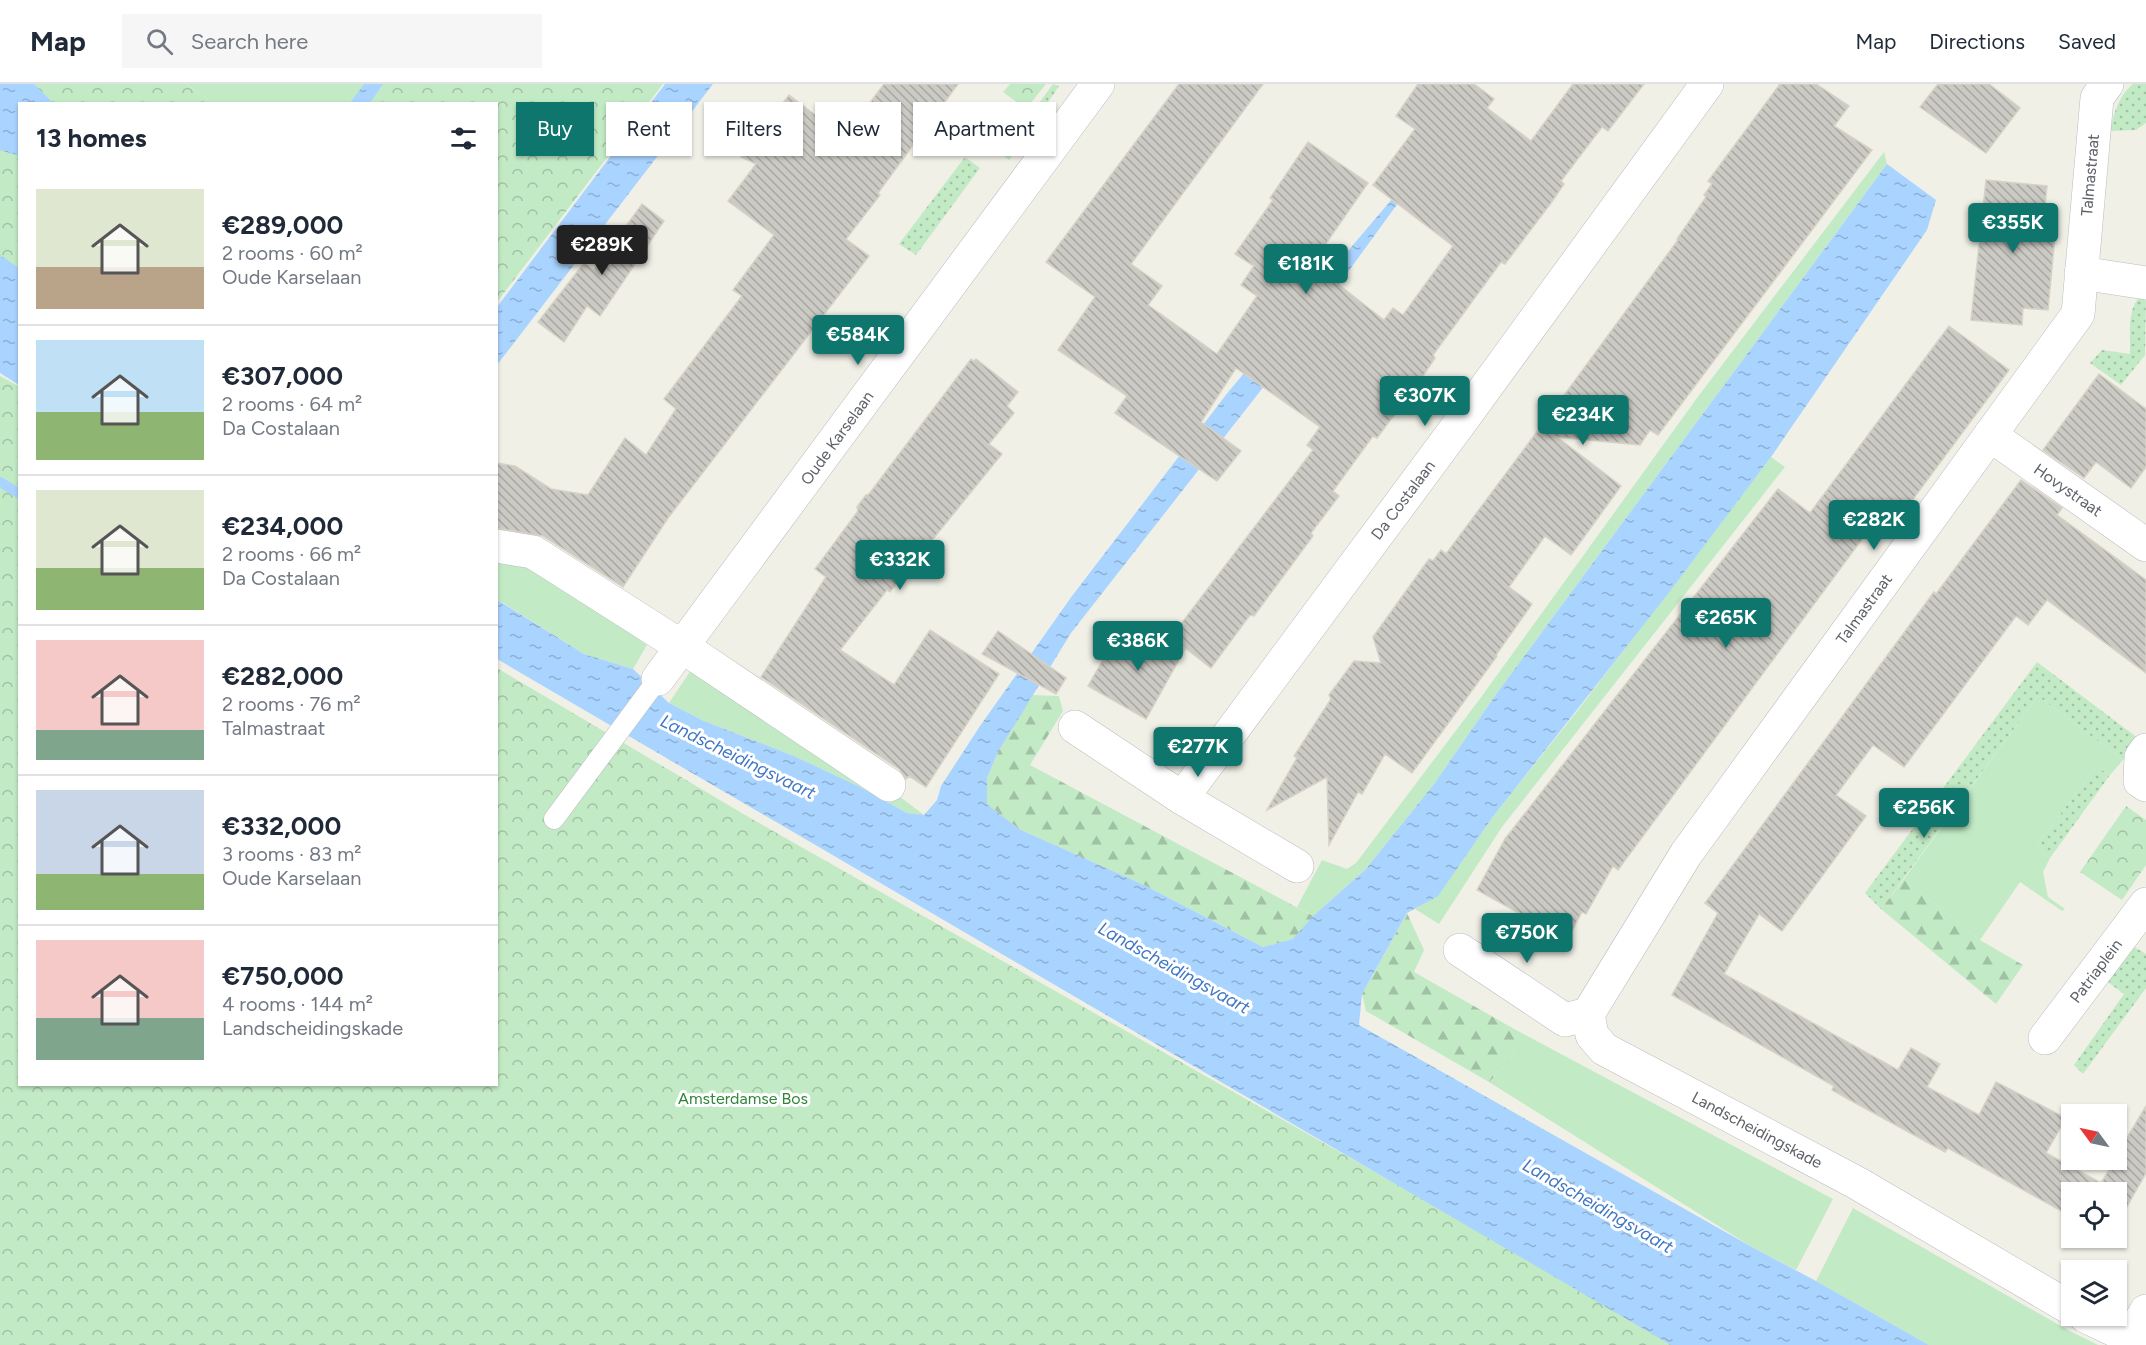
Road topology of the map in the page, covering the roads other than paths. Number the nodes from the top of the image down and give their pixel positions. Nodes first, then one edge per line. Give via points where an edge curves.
1 (1098, 84) edge
2 (1707, 84) edge
3 (2095, 88) edge
4 (2081, 273) junction
5 (2146, 283) edge
6 (1990, 435) junction
7 (498, 546) edge
8 (2146, 546) edge
9 (683, 647) junction
10 (658, 679) joint
11 (1075, 727) dead end
12 (2146, 750) edge
13 (889, 785) dead end
14 (2146, 785) edge
15 (1182, 798) junction
16 (554, 819) dead end
17 (1298, 866) dead end
18 (2146, 904) edge
19 (1460, 950) dead end
20 (1588, 1014) junction
21 (2045, 1038) dead end
22 (2061, 1303) edge
23 (2122, 1326) edge
24 (2141, 1331) edge

1 - 9 street, Oude Karselaan
2 - 15 street, Da Costalaan
3 - 4 street, Talmastraat
4 - 5 street
4 - 6 street, Talmastraat via 2078,314
6 - 8 street, Hovystraat
6 - 20 street, Talmastraat via 1686,854
7 - 9 street via 533,552
9 - 10 street, Oude Karselaan
9 - 13 street
10 - 16 lane, Oude Karselaan
11 - 15 street
12 - 14 street via 2141,757 2140,781
15 - 17 street
18 - 21 street, Patriaplein
19 - 20 street via 1565,1020
20 - 22 street, Landscheidingskade via 1592,1035 1604,1049 1857,1183
23 - 24 street

